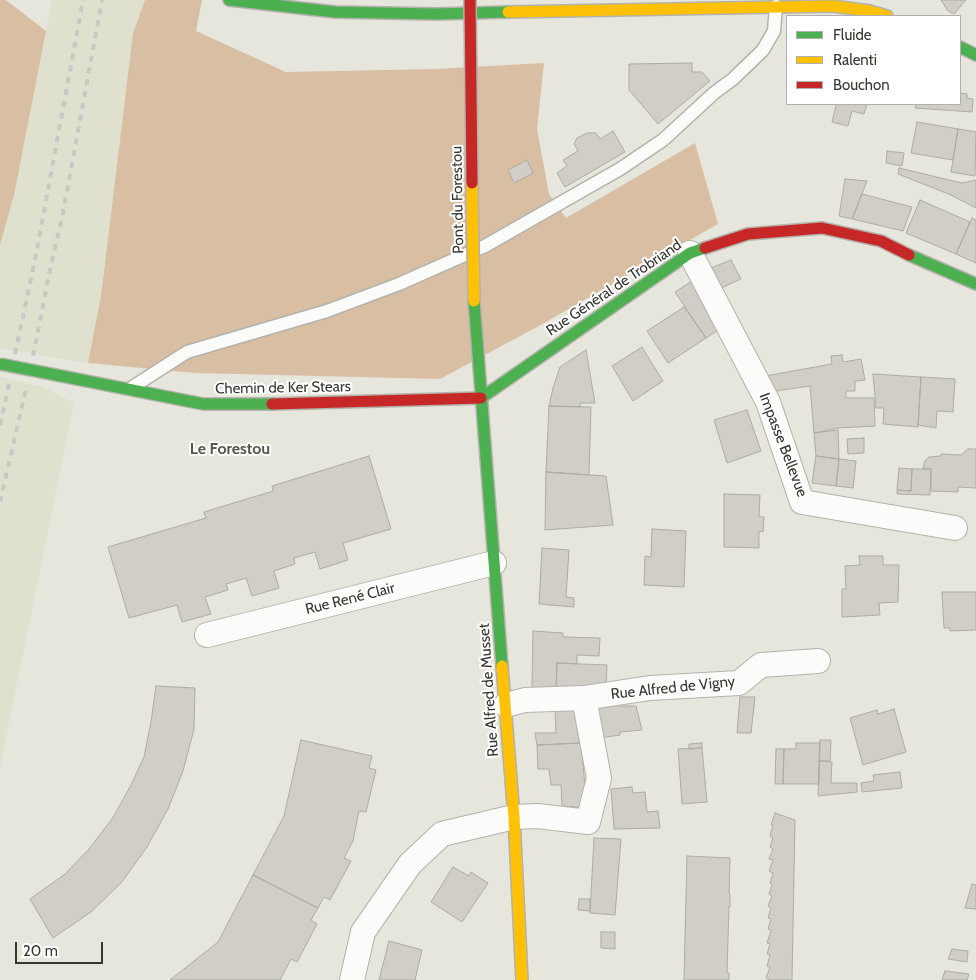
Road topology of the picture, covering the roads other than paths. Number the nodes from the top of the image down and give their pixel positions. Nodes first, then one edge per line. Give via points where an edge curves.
1 (229, 0) edge
2 (470, 0) edge
3 (776, 6) junction
4 (871, 6) edge
5 (885, 15) edge
6 (961, 48) edge
7 (976, 56) edge
8 (690, 253) junction
9 (976, 284) edge
10 (0, 364) edge
11 (128, 389) junction
12 (481, 398) junction
13 (954, 528) dead end
14 (494, 563) junction
15 (207, 635) dead end
16 (818, 661) dead end
17 (584, 698) junction
18 (506, 706) junction
19 (514, 817) junction
20 (352, 980) edge
21 (522, 980) edge

1 - 3 street via 335,12 437,14
2 - 12 street, Pont du Forestou, bridge via 474,301
3 - 4 street
3 - 11 lane via 774,31 763,50 663,140 620,169 485,246 327,311 187,352
4 - 5 street
6 - 7 street
8 - 9 street, Rue Général de Trobriand via 748,234 822,228 881,241
8 - 12 street, Rue Général de Trobriand
8 - 13 street, Impasse Bellevue via 768,402 802,502
10 - 11 street, Chemin de Ker Stears, bridge
11 - 12 street, Chemin de Ker Stears via 203,404
12 - 14 street, Rue Alfred de Musset
14 - 15 street, Rue René Clair
14 - 18 street, Rue Alfred de Musset
16 - 17 street, Rue Alfred de Vigny via 761,666 739,683 650,688
17 - 18 street, Rue Alfred de Vigny via 525,700
17 - 19 street via 599,778 588,822 538,816
18 - 19 street, Rue Alfred de Musset
19 - 20 street via 442,834 410,864 363,932
19 - 21 street, Rue Alfred de Musset

